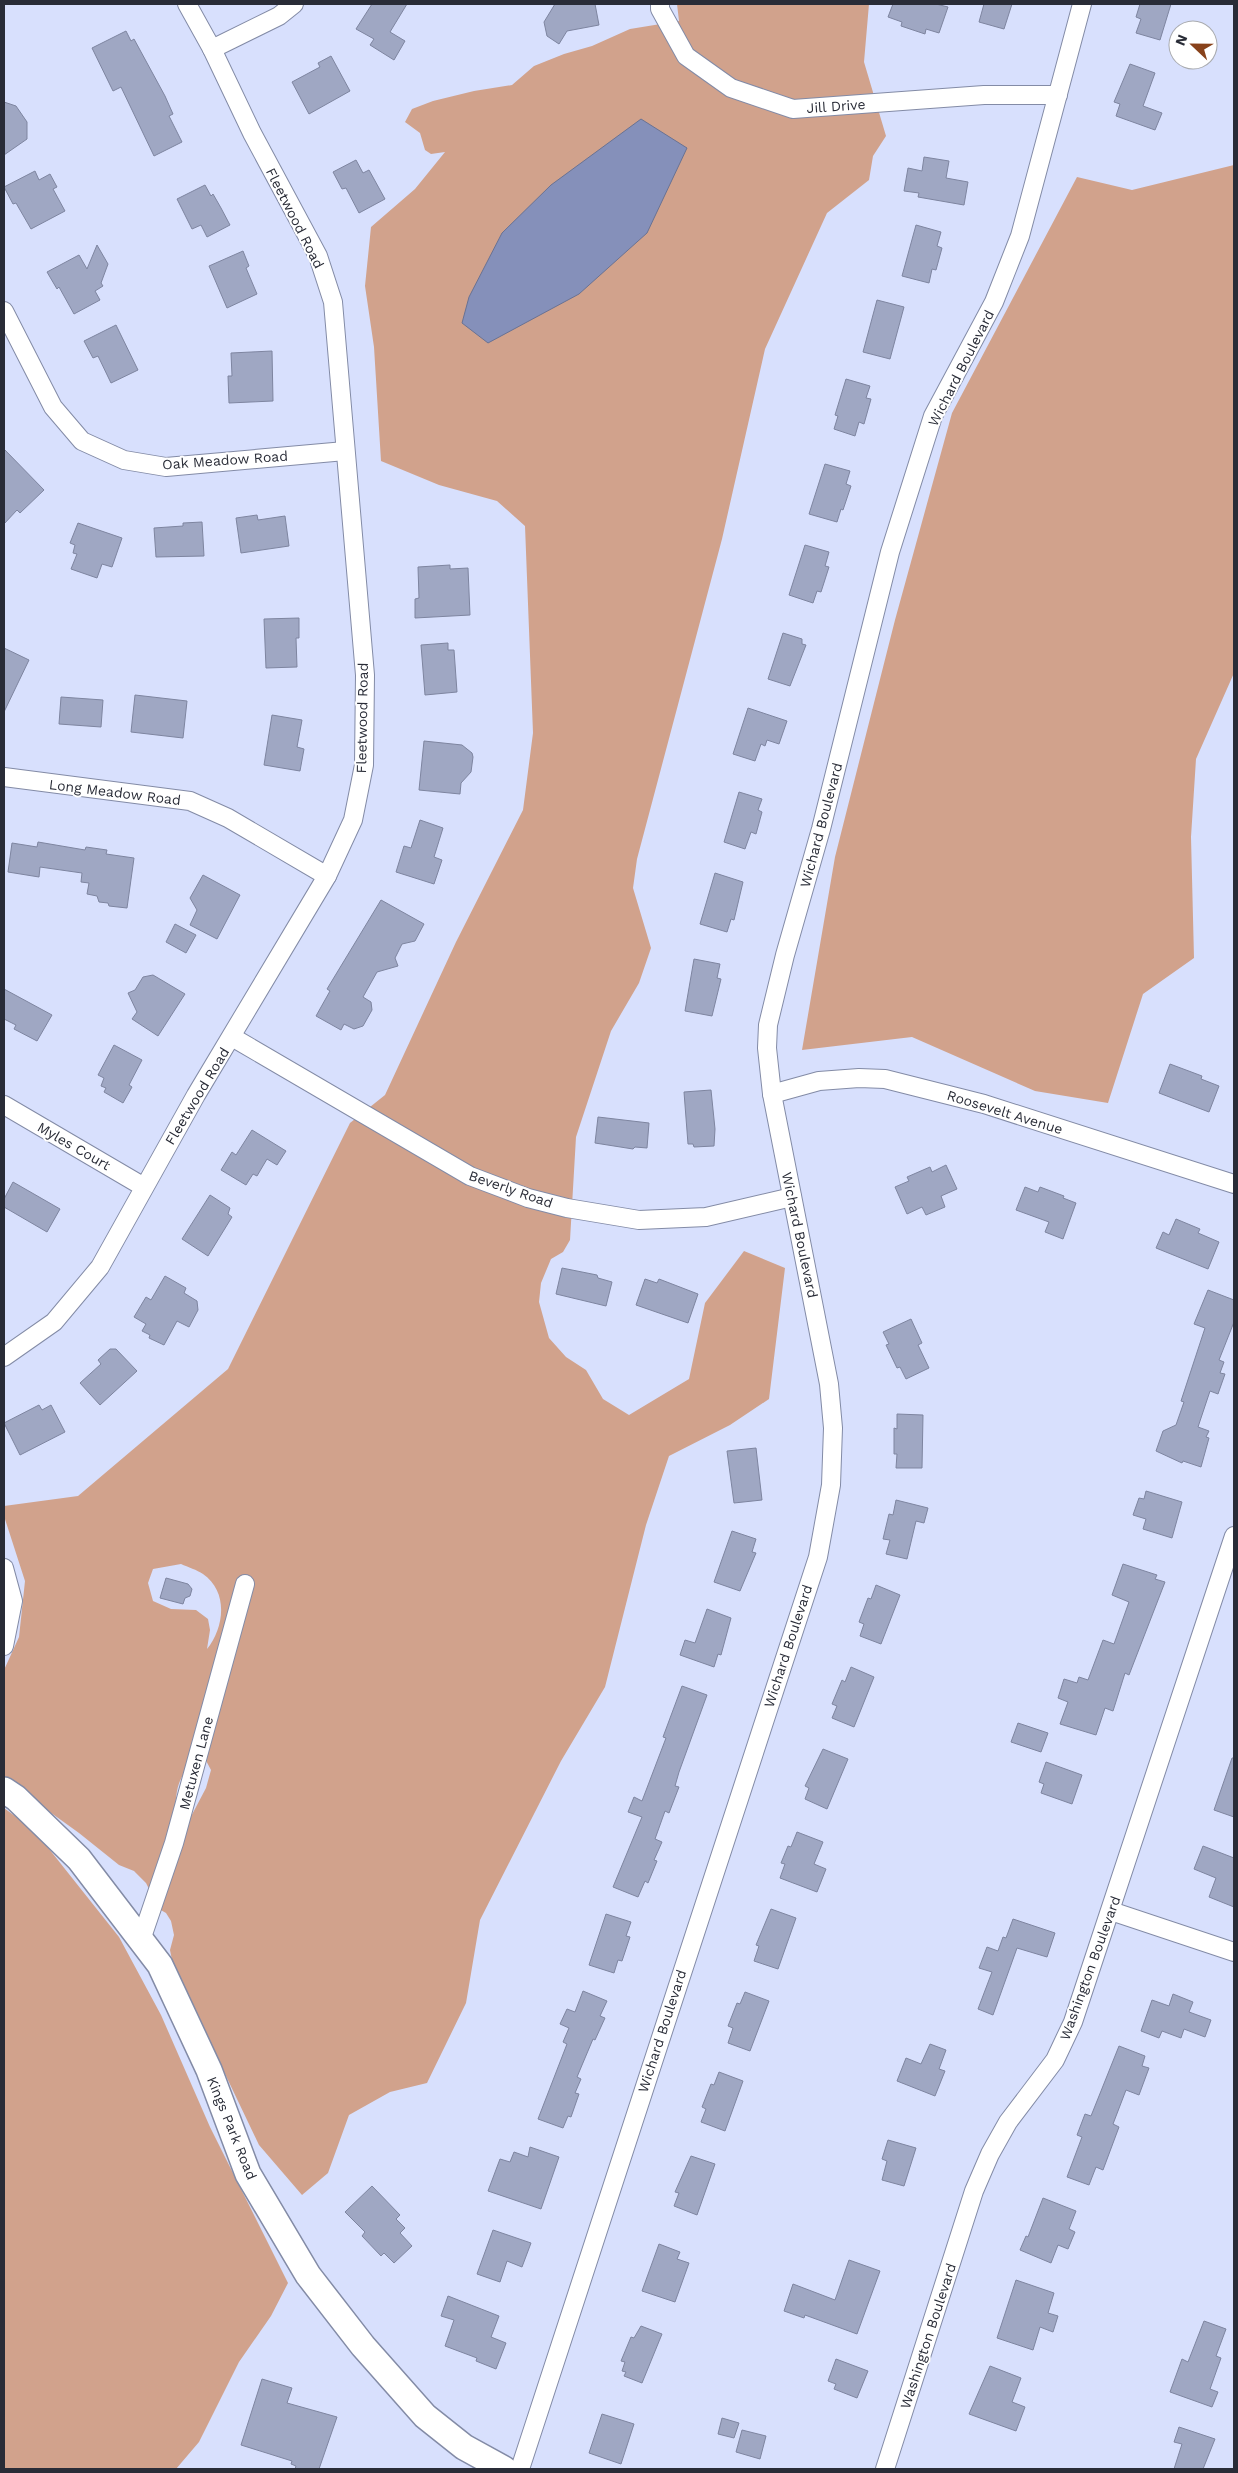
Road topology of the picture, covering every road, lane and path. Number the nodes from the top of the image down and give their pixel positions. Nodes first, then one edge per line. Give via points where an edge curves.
1 (187, 4) edge
2 (294, 4) edge
3 (660, 4) edge
4 (1082, 4) edge
5 (212, 49) junction
6 (1058, 95) junction
7 (4, 310) edge
8 (345, 451) junction
9 (4, 777) edge
10 (327, 876) junction
11 (232, 1037) junction
12 (772, 1094) junction
13 (4, 1105) edge
14 (1234, 1184) edge
15 (144, 1187) junction
16 (792, 1197) junction
17 (4, 1357) edge
18 (1234, 1536) edge
19 (4, 1568) edge
20 (245, 1584) dead end
21 (4, 1646) edge
22 (4, 1790) edge
23 (1111, 1912) junction
24 (141, 1940) junction
25 (1234, 1952) edge
26 (504, 2469) edge
27 (520, 2469) edge
28 (885, 2469) edge

1 - 5 street, Fleetwood Road
2 - 5 street via 279,16
3 - 6 street, Jill Drive via 686,56 731,88 792,109 984,94
4 - 6 street, Wichard Boulevard
5 - 8 street, Fleetwood Road via 252,133 318,256 333,302
6 - 12 street, Wichard Boulevard via 1020,236 994,302 933,416 890,552 821,830 768,1025
7 - 8 street, Oak Meadow Road via 53,407 82,441 124,460 166,467
8 - 10 street, Fleetwood Road via 365,675 364,765 353,820
9 - 10 street, Long Meadow Road via 190,801 228,818
10 - 11 street, Fleetwood Road
11 - 15 street, Fleetwood Road
11 - 16 street, Beverly Road via 470,1176 528,1198 639,1220 706,1216
12 - 14 street, Roosevelt Avenue via 819,1082 884,1078 984,1104
12 - 16 street, Wichard Boulevard
13 - 15 street, Myles Court
15 - 17 street, Fleetwood Road via 100,1267 54,1322
16 - 27 street, Wichard Boulevard via 829,1384 833,1428 831,1485 818,1557
18 - 23 street, Washington Boulevard
19 - 21 street via 13,1601
20 - 24 street, Metuxen Lane via 174,1843
22 - 24 street, Kings Park Road via 79,1859
23 - 25 street
23 - 28 street, Washington Boulevard via 1073,2022 1055,2060 1008,2122 974,2191
24 - 26 street, Kings Park Road via 160,1965 209,2070 248,2174 308,2275 363,2346 425,2416 464,2447

